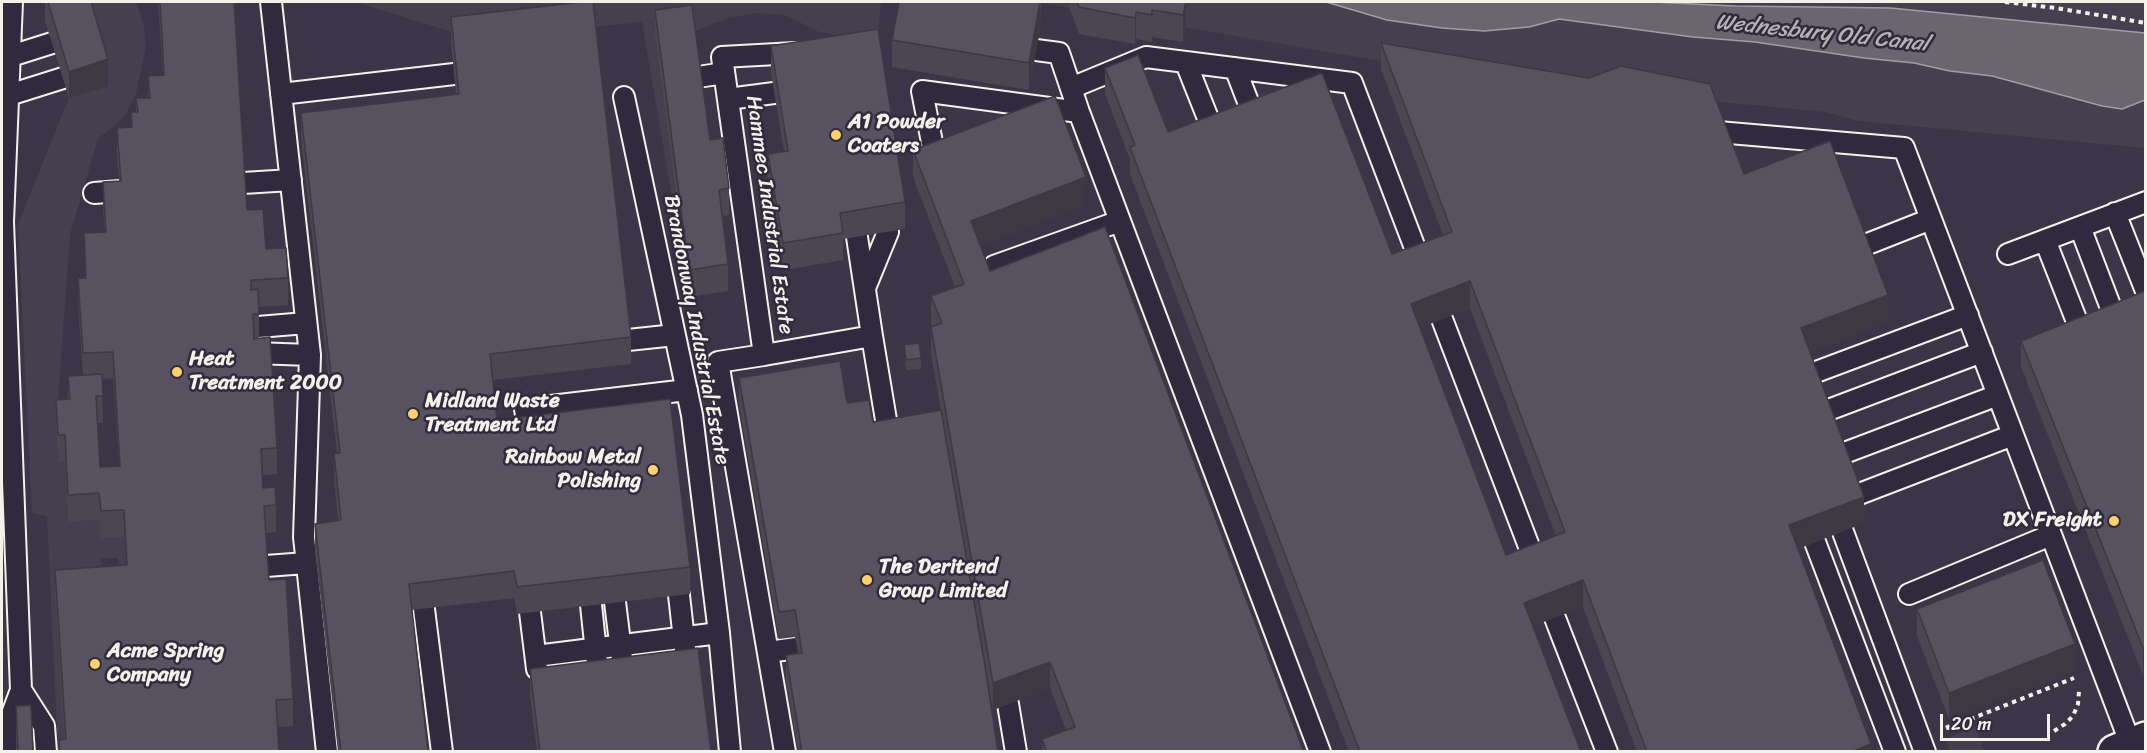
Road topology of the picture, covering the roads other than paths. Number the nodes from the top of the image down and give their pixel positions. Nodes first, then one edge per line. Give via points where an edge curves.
1 (271, 2) edge
2 (8, 8) edge
3 (52, 43) edge
4 (1036, 50) edge
5 (814, 51) edge
6 (10, 56) junction
7 (1186, 63) junction
8 (1235, 68) junction
9 (724, 73) junction
10 (454, 74) edge
11 (698, 77) edge
12 (63, 78) edge
13 (1071, 88) junction
14 (774, 93) edge
15 (9, 94) junction
16 (281, 94) junction
17 (624, 97) dead end
18 (728, 99) junction
19 (992, 100) junction
20 (1079, 112) junction
21 (994, 123) edge
22 (1257, 125) edge
23 (1718, 132) edge
24 (4, 139) edge
25 (1217, 141) edge
26 (937, 168) edge
27 (291, 180) junction
28 (243, 183) edge
29 (120, 191) edge
30 (94, 193) dead end
31 (2145, 202) edge
32 (2115, 213) junction
33 (1931, 219) junction
34 (1120, 220) junction
35 (2080, 227) junction
36 (888, 232) dead end
37 (857, 237) dead end
38 (2045, 240) junction
39 (1860, 247) edge
40 (2008, 254) dead end
41 (994, 266) dead end
42 (1423, 269) edge
43 (865, 289) junction
44 (2145, 291) edge
45 (1968, 315) junction
46 (1442, 319) dead end
47 (306, 323) junction
48 (258, 327) edge
49 (2119, 329) edge
50 (675, 335) junction
51 (872, 336) junction
52 (628, 340) edge
53 (2085, 342) edge
54 (809, 347) junction
55 (254, 352) edge
56 (1982, 352) junction
57 (310, 355) junction
58 (764, 355) junction
59 (813, 369) edge
60 (1808, 375) edge
61 (687, 390) junction
62 (1998, 394) junction
63 (634, 397) junction
64 (613, 399) junction
65 (567, 405) junction
66 (1823, 412) edge
67 (636, 419) edge
68 (615, 421) edge
69 (569, 427) edge
70 (2013, 435) junction
71 (530, 443) edge
72 (891, 445) edge
73 (1839, 454) edge
74 (1854, 496) edge
75 (1843, 532) dead end
76 (2051, 535) junction
77 (1815, 542) dead end
78 (306, 563) junction
79 (266, 566) edge
80 (1538, 570) edge
81 (9, 588) edge
82 (1909, 594) dead end
83 (679, 595) dead end
84 (615, 602) dead end
85 (591, 605) dead end
86 (424, 609) dead end
87 (530, 612) dead end
88 (1555, 618) dead end
89 (719, 633) junction
90 (683, 638) junction
91 (620, 646) junction
92 (797, 648) edge
93 (596, 649) junction
94 (768, 652) junction
95 (536, 656) junction
96 (687, 666) edge
97 (624, 674) edge
98 (599, 678) edge
99 (539, 685) edge
100 (21, 690) junction
101 (2, 697) edge
102 (1008, 705) dead end
103 (2130, 745) edge
104 (708, 748) edge
105 (730, 749) edge
106 (7, 752) edge
107 (46, 752) edge
108 (327, 752) edge
109 (442, 752) edge
110 (785, 752) edge
111 (1016, 752) edge
112 (1320, 752) edge
113 (1607, 752) edge
114 (1895, 752) edge
115 (1926, 752) edge

1 - 16 lane
2 - 6 lane
3 - 6 lane
4 - 13 lane via 1059,53
5 - 9 lane, Hammec Industrial Estate via 722,57
6 - 15 lane
7 - 8 lane
7 - 13 lane via 1146,57
7 - 25 lane
8 - 22 lane
8 - 42 lane via 1352,83
9 - 11 lane
9 - 18 lane, Hammec Industrial Estate
10 - 16 lane
12 - 15 lane
13 - 20 lane
14 - 18 lane
15 - 24 lane
16 - 27 lane
17 - 50 lane, Brandonway Industrial Estate
18 - 58 lane, Hammec Industrial Estate via 733,185
19 - 20 lane
19 - 21 lane
19 - 26 lane via 922,91
20 - 34 lane
23 - 33 lane via 1904,148
24 - 81 lane
27 - 28 lane
27 - 47 lane
29 - 30 lane
31 - 32 lane
32 - 35 lane
32 - 44 lane
33 - 39 lane
33 - 45 lane
34 - 41 lane
34 - 112 lane
35 - 38 lane
35 - 49 lane
36 - 43 lane
37 - 43 lane
38 - 40 lane
38 - 53 lane
43 - 51 lane
45 - 56 lane
45 - 60 lane
46 - 80 lane
47 - 48 lane
47 - 57 lane
50 - 52 lane
50 - 61 lane, Brandonway Industrial Estate
51 - 54 lane
51 - 72 lane
54 - 58 lane
54 - 59 lane
55 - 57 lane
56 - 62 lane
56 - 66 lane
57 - 78 lane via 303,537
58 - 94 lane, Hammec Industrial Estate via 718,362 753,525
61 - 63 lane
61 - 89 lane, Brandonway Industrial Estate
62 - 70 lane
62 - 73 lane
63 - 64 lane
63 - 67 lane
64 - 65 lane
64 - 68 lane
65 - 69 lane
65 - 71 lane via 525,410
70 - 74 lane
70 - 76 lane
75 - 115 lane
76 - 82 lane
76 - 103 lane
77 - 114 lane
78 - 79 lane
78 - 108 lane
81 - 100 lane
83 - 90 lane
84 - 91 lane
85 - 93 lane
86 - 109 lane
87 - 95 lane
88 - 113 lane
89 - 90 lane
89 - 105 lane, Brandonway Industrial Estate
90 - 91 lane
90 - 96 lane
91 - 93 lane
91 - 97 lane
92 - 94 lane
93 - 95 lane
93 - 98 lane
94 - 110 lane, Hammec Industrial Estate
95 - 99 lane
100 - 101 lane
100 - 106 lane via 6,730
100 - 107 lane via 44,726
102 - 111 lane
104 - 105 lane

